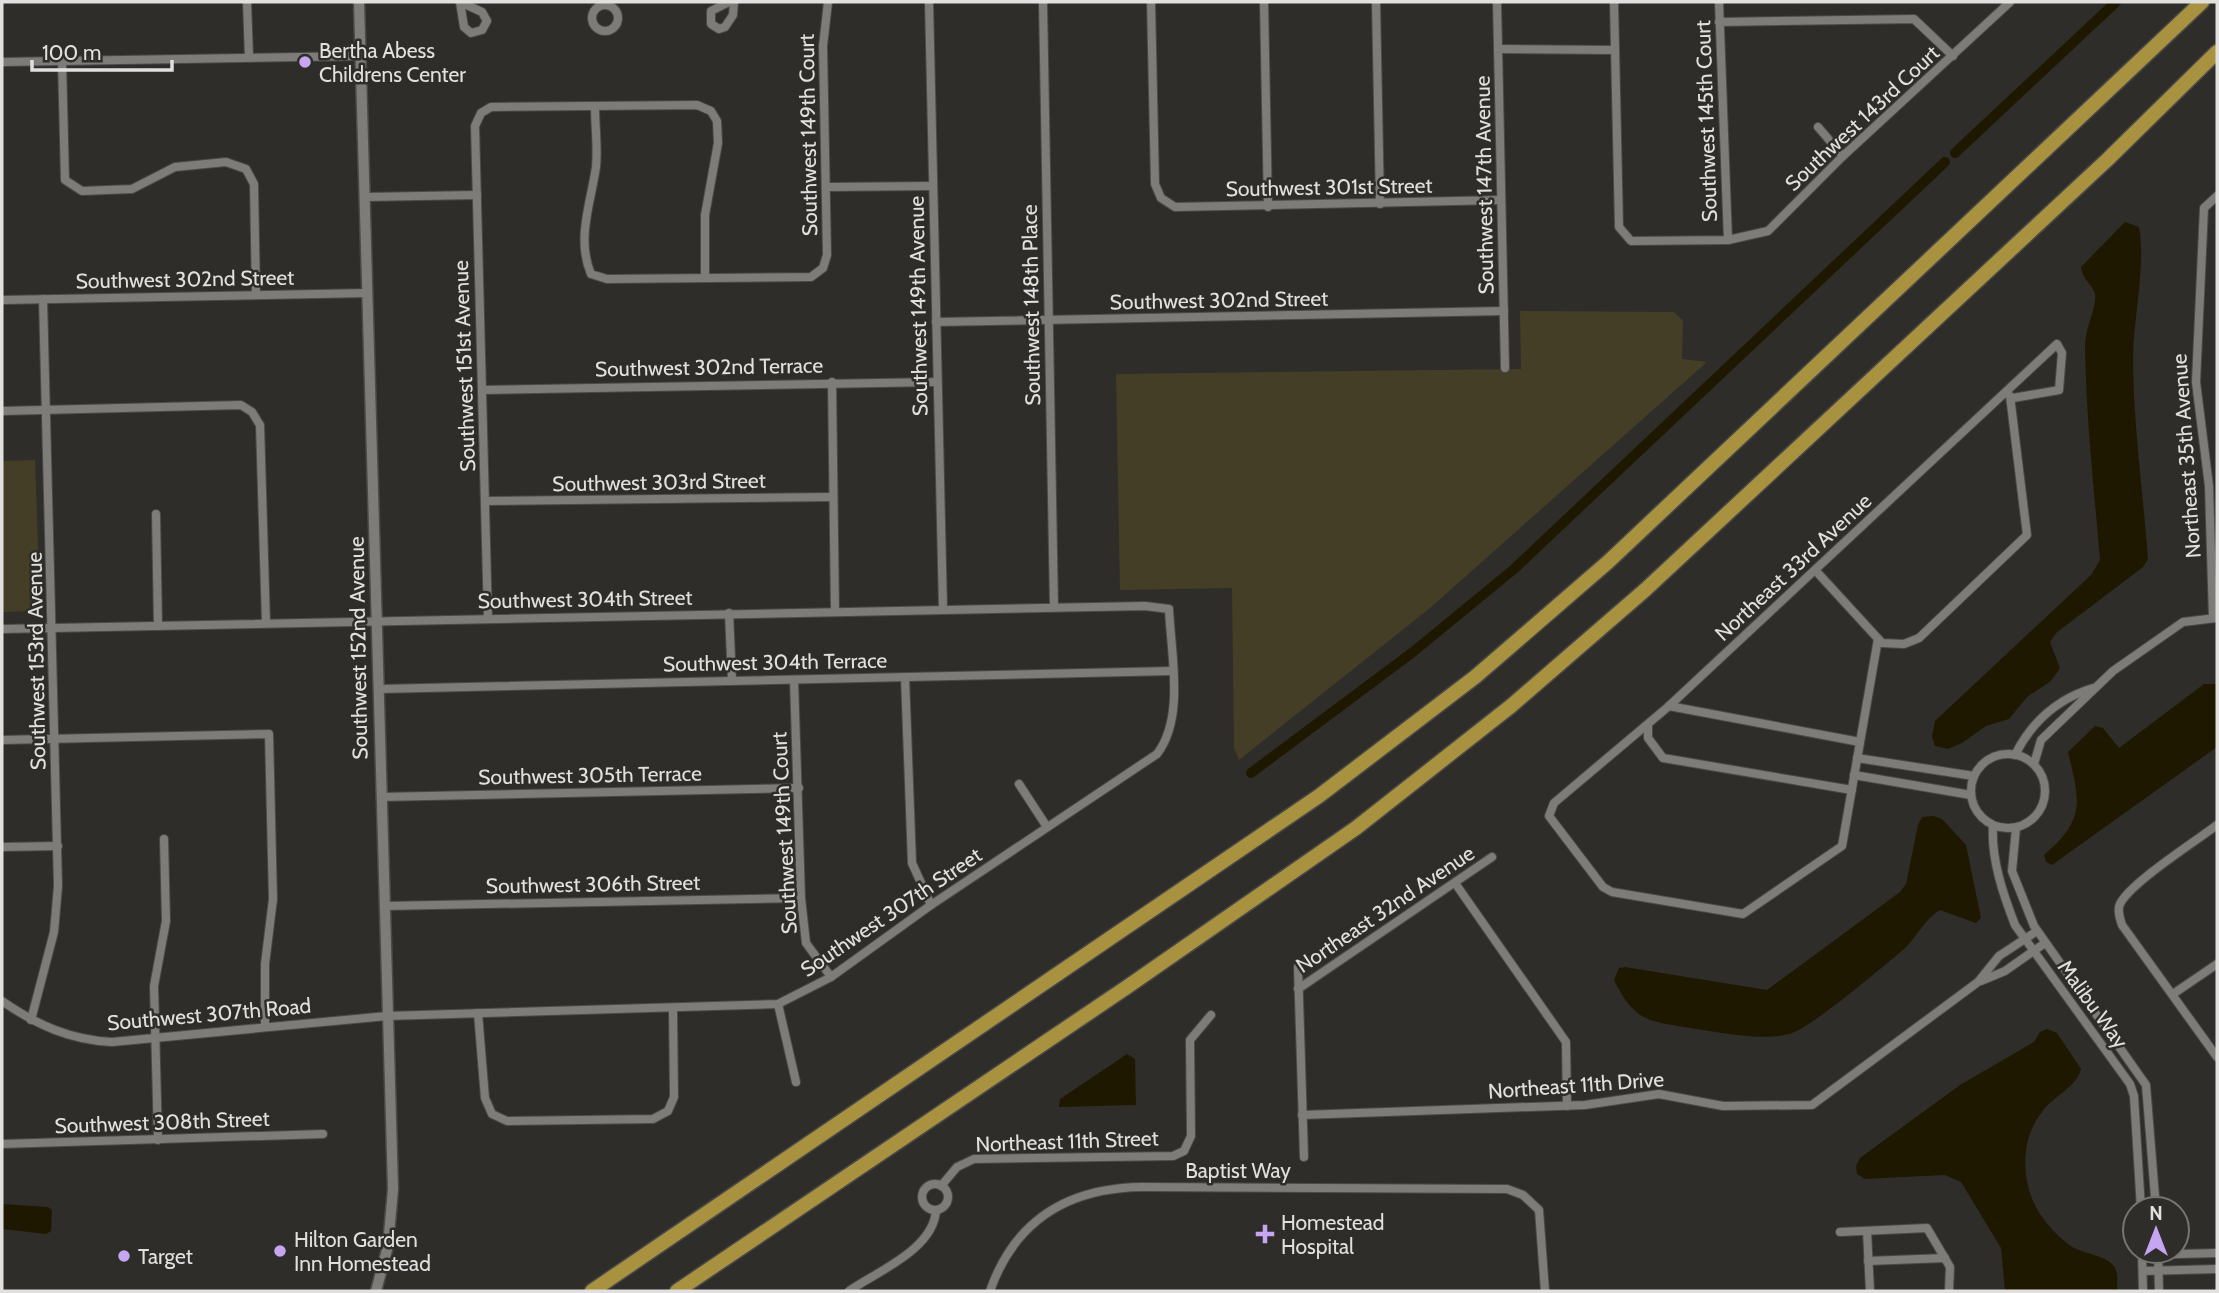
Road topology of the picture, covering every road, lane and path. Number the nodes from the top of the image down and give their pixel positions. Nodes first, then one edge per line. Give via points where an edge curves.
1 (247, 2) edge
2 (359, 2) edge
3 (828, 2) edge
4 (929, 2) edge
5 (1043, 2) edge
6 (1151, 2) edge
7 (1264, 2) edge
8 (1376, 2) edge
9 (1497, 2) edge
10 (1614, 2) edge
11 (1719, 2) edge
12 (2010, 2) edge
13 (2202, 2) edge
14 (1719, 22) junction
15 (1498, 49) junction
16 (1614, 50) junction
17 (2217, 52) edge
18 (360, 56) junction
19 (1952, 56) junction
20 (249, 57) junction
21 (62, 61) junction
22 (2, 62) edge
23 (595, 107) junction
24 (1818, 127) dead end
25 (1843, 156) junction
26 (932, 186) junction
27 (827, 187) junction
28 (477, 195) junction
29 (2217, 195) edge
30 (365, 197) junction
31 (1501, 200) junction
32 (1380, 204) junction
33 (1268, 207) junction
34 (1728, 240) junction
35 (705, 278) junction
36 (368, 293) junction
37 (256, 295) junction
38 (43, 299) junction
39 (2, 300) edge
40 (1504, 311) junction
41 (936, 322) junction
42 (1049, 322) junction
43 (1505, 368) dead end
44 (832, 382) junction
45 (937, 382) junction
46 (482, 390) junction
47 (2009, 394) junction
48 (2, 411) edge
49 (48, 411) junction
50 (832, 497) junction
51 (486, 501) junction
52 (156, 513) dead end
53 (1816, 571) junction
54 (1054, 607) junction
55 (943, 610) junction
56 (835, 612) junction
57 (729, 613) junction
58 (2215, 618) edge
59 (488, 619) junction
60 (377, 620) junction
61 (266, 623) junction
62 (158, 626) junction
63 (53, 628) junction
64 (2, 629) edge
65 (1880, 641) junction
66 (1172, 671) junction
67 (905, 677) junction
68 (794, 680) junction
69 (732, 681) junction
70 (2094, 688) junction
71 (379, 689) junction
72 (1669, 706) junction
73 (1648, 724) junction
74 (55, 739) junction
75 (2, 740) edge
76 (1860, 742) junction
77 (2015, 755) junction
78 (1857, 758) junction
79 (2034, 764) junction
80 (1854, 775) junction
81 (1974, 776) junction
82 (1019, 784) dead end
83 (799, 788) junction
84 (1852, 790) junction
85 (1971, 795) junction
86 (382, 797) junction
87 (2217, 825) edge
88 (1993, 826) junction
89 (1047, 827) junction
90 (2016, 828) junction
91 (164, 839) dead end
92 (58, 846) junction
93 (2, 848) edge
94 (1492, 857) dead end
95 (1455, 883) junction
96 (802, 898) junction
97 (931, 905) junction
98 (385, 906) junction
99 (2037, 931) junction
100 (2024, 939) junction
101 (2045, 943) junction
102 (2032, 951) junction
103 (2217, 964) edge
104 (1298, 967) dead end
105 (831, 976) junction
106 (1978, 982) junction
107 (1298, 989) junction
108 (2173, 994) junction
109 (2, 1001) edge
110 (778, 1004) junction
111 (673, 1009) junction
112 (478, 1013) junction
113 (1211, 1015) dead end
114 (387, 1016) junction
115 (31, 1020) junction
116 (265, 1026) junction
117 (155, 1038) junction
118 (2217, 1057) edge
119 (796, 1082) dead end
120 (1567, 1106) junction
121 (1302, 1115) junction
122 (323, 1134) dead end
123 (158, 1140) junction
124 (2, 1144) edge
125 (1304, 1157) dead end
126 (941, 1186) junction
127 (2140, 1195) edge
128 (2155, 1195) edge
129 (936, 1210) junction
130 (1867, 1231) junction
131 (1840, 1232) dead end
132 (2191, 1253) edge
133 (2217, 1253) edge
134 (1945, 1258) junction
135 (1868, 1261) junction
136 (2143, 1265) edge
137 (2158, 1265) edge
138 (2217, 1269) edge
139 (2158, 1270) junction
140 (2143, 1271) junction
141 (376, 1291) edge
142 (592, 1291) edge
143 (677, 1291) edge
144 (849, 1291) edge
145 (990, 1291) edge
146 (1545, 1291) edge
147 (1870, 1291) edge
148 (1949, 1291) edge
149 (2143, 1291) edge
150 (2159, 1291) edge

1 - 20 street
2 - 18 street, Southwest 152nd Avenue
3 - 27 street, Southwest 149th Court via 822,46
4 - 26 street, Southwest 149th Avenue
5 - 42 street, Southwest 148th Place
6 - 33 street, Southwest 301st Street via 1155,184 1161,198 1175,207
7 - 33 street
8 - 32 street
9 - 15 street, Southwest 147th Avenue
10 - 16 street
11 - 14 street, Southwest 145th Court
12 - 19 street, Southwest 143rd Court
13 - 142 highway via 1608,562 1475,677 1319,796
14 - 19 street via 1914,19
14 - 34 street, Southwest 145th Court
15 - 16 street
15 - 31 street, Southwest 147th Avenue
16 - 34 street, Southwest 143rd Court via 1619,227 1631,241
17 - 143 highway via 2097,170 1646,590 1511,706 1356,828
18 - 20 street
18 - 30 street, Southwest 152nd Avenue
19 - 25 street, Southwest 143rd Court
20 - 21 street
21 - 22 street
21 - 37 street via 65,180 82,191 132,189 186,164 226,162 246,169 254,184
23 - 28 street, Southwest 151st Avenue via 491,107 481,113 475,126
23 - 35 street via 596,165 587,206 585,259 591,274 607,279
23 - 35 street via 697,105 711,111 717,121 718,143 705,215
24 - 25 street
25 - 34 street, Southwest 143rd Court via 1768,231
26 - 27 street
26 - 41 street, Southwest 149th Avenue
27 - 35 street, Southwest 149th Court via 827,254 823,268 811,277
28 - 30 street
28 - 46 street, Southwest 151st Avenue
29 - 58 street, Northeast 35th Avenue via 2204,208 2196,382 2209,486
30 - 36 street, Southwest 152nd Avenue
31 - 32 street, Southwest 301st Street
31 - 40 street, Southwest 147th Avenue
32 - 33 street, Southwest 301st Street
36 - 37 street, Southwest 302nd Street
36 - 60 street, Southwest 152nd Avenue
37 - 38 street, Southwest 302nd Street
38 - 39 street, Southwest 302nd Street
38 - 49 street, Southwest 153rd Avenue
40 - 42 street, Southwest 302nd Street
40 - 43 street, Southwest 147th Avenue
41 - 42 street, Southwest 302nd Street
41 - 45 street, Southwest 149th Avenue
42 - 54 street, Southwest 148th Place
44 - 45 street, Southwest 302nd Terrace
44 - 46 street, Southwest 302nd Terrace
44 - 50 street
45 - 55 street, Southwest 149th Avenue
46 - 51 street, Southwest 151st Avenue
47 - 47 street, Northeast 33rd Avenue via 2057,344 2062,353 2059,390
47 - 53 street, Northeast 33rd Avenue
47 - 65 street via 2027,535 1919,638 1904,644
48 - 49 street
49 - 61 street via 241,405 252,412 260,425
49 - 63 street, Southwest 153rd Avenue
50 - 51 street, Southwest 303rd Street
50 - 56 street
51 - 59 street, Southwest 151st Avenue
52 - 62 street
53 - 65 street
53 - 72 street, Northeast 33rd Avenue
54 - 55 street, Southwest 304th Street
54 - 66 street, Southwest 304th Street via 1169,609
55 - 56 street, Southwest 304th Street
56 - 57 street, Southwest 304th Street
57 - 59 street, Southwest 304th Street
57 - 69 street
58 - 70 street via 2183,622
59 - 60 street, Southwest 304th Street
60 - 61 street, Southwest 304th Street
60 - 71 street, Southwest 152nd Avenue
61 - 62 street, Southwest 304th Street
62 - 63 street, Southwest 304th Street
63 - 64 street, Southwest 304th Street
63 - 74 street, Southwest 153rd Avenue
65 - 76 street
66 - 67 street, Southwest 304th Terrace
66 - 89 street, Southwest 307th Street via 1174,718 1168,740 1157,754
67 - 68 street, Southwest 304th Terrace
67 - 97 street via 912,863
68 - 69 street, Southwest 304th Terrace
68 - 83 street, Southwest 149th Court
69 - 71 street, Southwest 304th Terrace
70 - 77 street via 2066,698 2045,713 2032,725
70 - 79 street via 2040,740
71 - 86 street, Southwest 152nd Avenue
72 - 73 street, Northeast 33rd Avenue
72 - 76 street
73 - 84 street via 1648,738 1663,758
73 - 84 street, Northeast 33rd Avenue via 1549,810 1603,887 1612,892 1743,914 1842,846
74 - 75 street
74 - 92 street, Southwest 153rd Avenue
74 - 116 street via 269,734 273,899 265,964
76 - 78 street
77 - 79 street
77 - 81 street via 1988,760
78 - 80 street
78 - 81 street
79 - 90 street via 2043,778 2044,802 2037,816
80 - 84 street
80 - 85 street
81 - 85 street
82 - 89 street
83 - 86 street, Southwest 305th Terrace
83 - 96 street, Southwest 149th Court
85 - 88 street via 1980,816
86 - 98 street, Southwest 152nd Avenue
87 - 108 street via 2133,889 2119,905 2122,925
88 - 90 street
88 - 100 street, Malibu Way via 2004,895
89 - 97 street, Southwest 307th Street
90 - 99 street, Malibu Way via 2012,871
91 - 117 street via 166,921 154,986
92 - 93 street
92 - 115 street, Southwest 153rd Avenue via 54,932
94 - 95 street, Northeast 32nd Avenue
95 - 107 street, Northeast 32nd Avenue
95 - 120 street via 1566,1042
96 - 98 street, Southwest 306th Street
96 - 105 street, Southwest 149th Court via 806,943
97 - 105 street, Southwest 307th Street
98 - 114 street, Southwest 152nd Avenue
99 - 100 street, Northeast 11th Drive
99 - 101 street, Malibu Way
100 - 102 street, Malibu Way
100 - 106 street, Northeast 11th Drive via 1999,956
101 - 102 street, Northeast 11th Drive
101 - 128 street, Malibu Way via 2146,1085
102 - 106 street, Northeast 11th Drive via 2005,971
102 - 127 street, Malibu Way via 2130,1084
103 - 108 street
104 - 107 street, Northeast 32nd Avenue
105 - 110 street, Southwest 307th Street
106 - 120 street, Northeast 11th Drive via 1812,1105 1723,1106 1659,1094
107 - 121 street, Northeast 32nd Avenue
108 - 118 street
109 - 115 street, Southwest 307th Road
110 - 111 street, Southwest 307th Street
110 - 119 street
111 - 112 street, Southwest 307th Street
111 - 112 street via 674,1097 668,1111 653,1119 507,1121 492,1114 485,1098
112 - 114 street, Southwest 307th Street
113 - 126 street, Northeast 11th Street via 1189,1040 1191,1136 1184,1151 1173,1156 974,1159 957,1167
114 - 116 street, Southwest 307th Road
114 - 141 street, Southwest 152nd Avenue via 393,1189 388,1247
115 - 117 street, Southwest 307th Road via 85,1041
116 - 117 street, Southwest 307th Road
117 - 123 street
120 - 121 street, Northeast 11th Drive
121 - 125 street, Northeast 32nd Avenue
122 - 123 street, Southwest 308th Street
123 - 124 street, Southwest 308th Street
126 - 129 street via 948,1198
126 - 129 street, Northeast 11th Street via 931,1185 922,1194 925,1206
129 - 144 street via 925,1240
130 - 131 street
130 - 134 street via 1927,1228
130 - 135 street
132 - 133 street
134 - 135 street
134 - 148 street via 1950,1267
135 - 147 street
136 - 140 street
137 - 139 street
138 - 139 street
139 - 140 street
139 - 150 street
140 - 149 street
145 - 146 street, Baptist Way via 1008,1253 1030,1225 1057,1206 1101,1191 1142,1187 1507,1189 1531,1200 1539,1210

